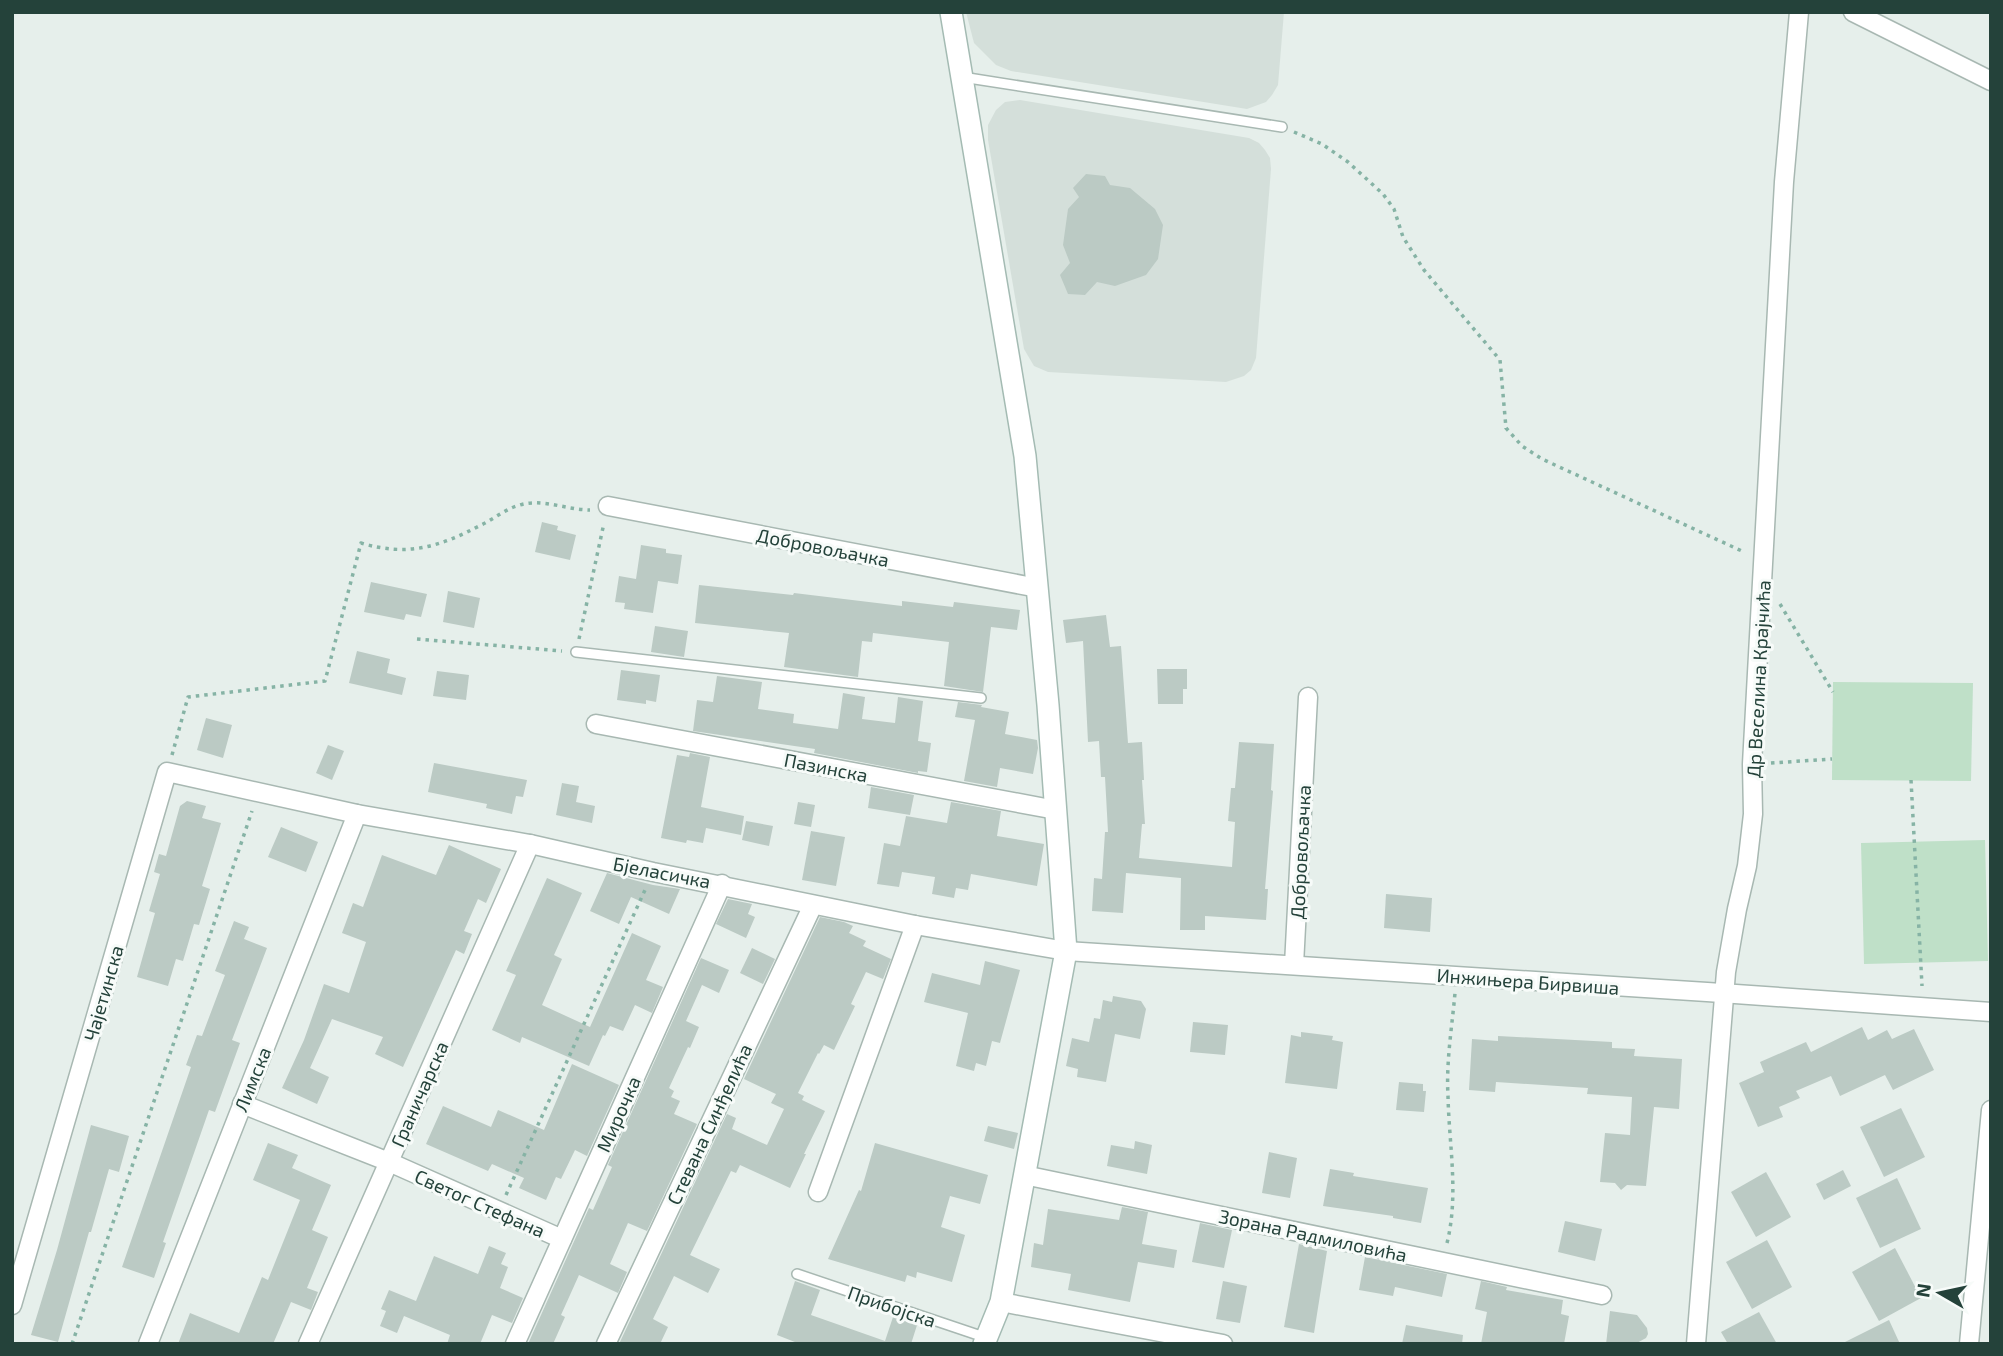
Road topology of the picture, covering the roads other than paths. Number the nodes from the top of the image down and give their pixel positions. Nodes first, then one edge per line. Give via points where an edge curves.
1 (951, 12) edge
2 (1799, 12) edge
3 (1853, 12) edge
4 (961, 77) junction
5 (1991, 81) edge
6 (1283, 127) road end
7 (608, 506) road end
8 (1038, 587) junction
9 (576, 652) road end
10 (1308, 697) dead end
11 (981, 698) dead end
12 (596, 724) dead end
13 (258, 792) joint
14 (1056, 810) junction
15 (357, 814) junction
16 (530, 844) junction
17 (722, 884) junction
18 (813, 905) junction
19 (915, 925) junction
20 (1066, 951) junction
21 (1294, 965) junction
22 (1726, 993) junction
23 (1991, 1012) edge
24 (242, 1104) junction
25 (1991, 1110) edge
26 (389, 1162) junction
27 (1024, 1175) junction
28 (818, 1192) dead end
29 (562, 1239) junction
30 (797, 1274) dead end
31 (1602, 1295) dead end
32 (1001, 1303) junction
33 (12, 1305) edge
34 (986, 1341) edge
35 (148, 1344) edge
36 (308, 1344) edge
37 (515, 1344) edge
38 (606, 1344) edge
39 (1223, 1344) edge
40 (1696, 1344) edge
41 (1969, 1344) edge

1 - 4 street
2 - 22 street, Др Веселина Крајчића via 1784,181 1762,573 1752,764 1754,814
3 - 5 street
4 - 6 lane
4 - 8 street via 1025,456
7 - 8 street, Добровољачка
8 - 14 street
9 - 11 lane
10 - 21 street, Добровољачка
12 - 14 street, Пазинска
13 - 15 street, Бјеласичка
13 - 33 street, Чајетинска via 167,772
14 - 20 street
15 - 16 street, Бјеласичка
15 - 24 street, Лимска
16 - 17 street, Бјеласичка
16 - 26 street, Граничарска
17 - 18 street, Бјеласичка
17 - 29 street, Мирочка
18 - 19 street, Бјеласичка
18 - 38 street, Стевана Синђелића
19 - 20 street, Бјеласичка
19 - 28 street
20 - 21 street, Инжињера Бирвиша
20 - 27 street
21 - 22 street, Инжињера Бирвиша
22 - 23 street, Инжињера Бирвиша
22 - 40 street, Др Веселина Крајчића
24 - 26 street, Светог Стефана
24 - 35 street, Лимска
25 - 41 street
26 - 29 street, Светог Стефана
26 - 36 street, Граничарска
27 - 31 street, Зорана Радмиловића
27 - 32 street
29 - 37 street, Мирочка
30 - 34 lane, Прибојска
32 - 34 street
32 - 39 street

